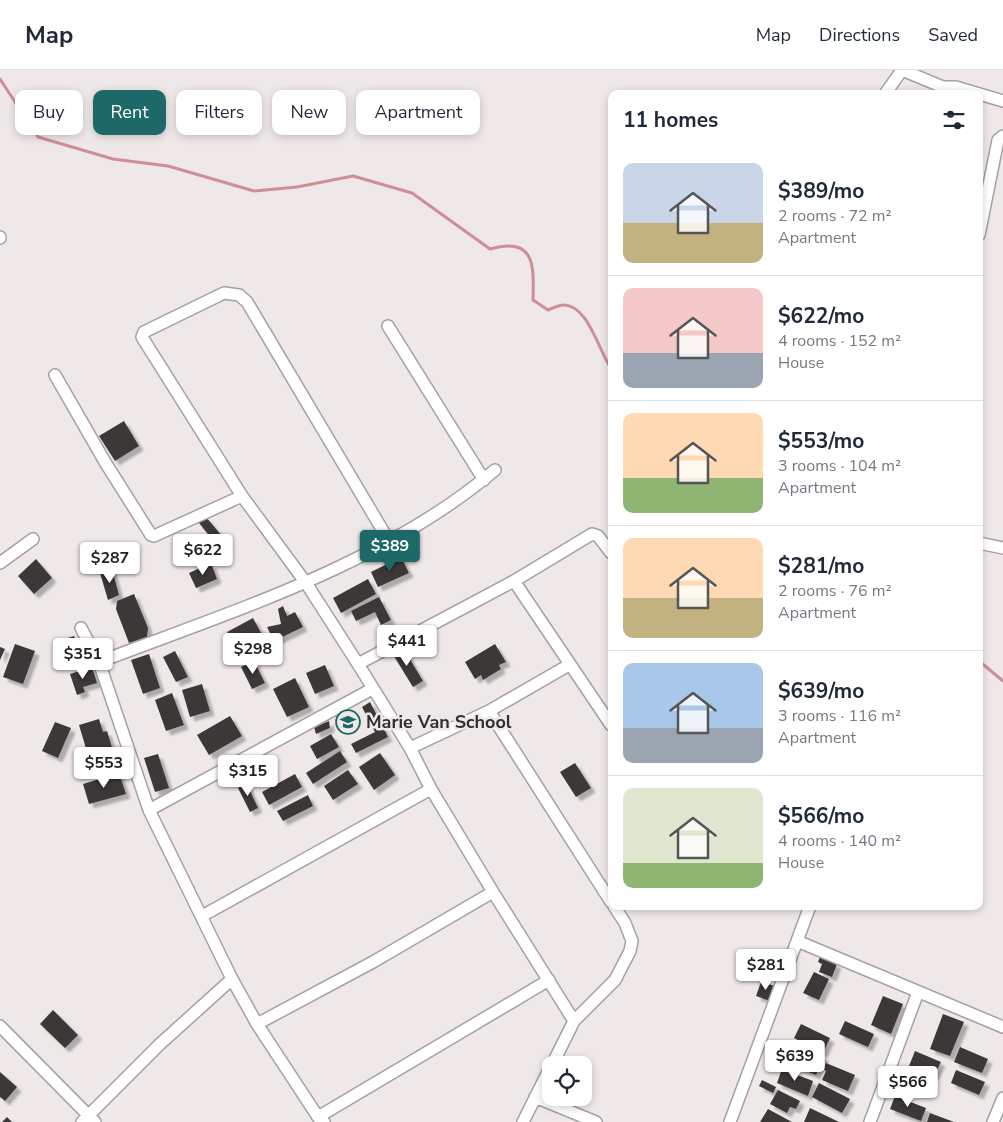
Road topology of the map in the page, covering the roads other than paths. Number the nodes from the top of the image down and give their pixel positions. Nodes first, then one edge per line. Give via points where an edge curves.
1 (902, 70) edge
2 (888, 90) edge
3 (966, 90) edge
4 (983, 95) edge
5 (1003, 101) edge
6 (1003, 136) edge
7 (983, 215) edge
8 (388, 326) dead end
9 (55, 375) dead end
10 (495, 470) dead end
11 (484, 480) junction
12 (242, 496) junction
13 (33, 539) dead end
14 (389, 541) junction
15 (983, 544) edge
16 (1003, 548) edge
17 (608, 549) edge
18 (0, 563) edge
19 (514, 581) junction
20 (306, 583) junction
21 (81, 628) dead end
22 (99, 662) junction
23 (358, 664) junction
24 (569, 665) junction
25 (372, 689) junction
26 (489, 711) junction
27 (608, 721) edge
28 (410, 748) junction
29 (432, 789) junction
30 (149, 810) junction
31 (493, 892) junction
32 (608, 897) edge
33 (617, 910) edge
34 (809, 910) edge
35 (202, 916) junction
36 (797, 941) junction
37 (232, 979) junction
38 (549, 980) junction
39 (918, 992) junction
40 (574, 1021) junction
41 (257, 1024) junction
42 (0, 1026) edge
43 (1003, 1027) edge
44 (556, 1056) edge
45 (542, 1083) edge
46 (535, 1097) junction
47 (1003, 1098) edge
48 (88, 1120) edge
49 (321, 1120) edge
50 (523, 1122) edge
51 (594, 1122) edge
52 (730, 1122) edge
53 (870, 1122) edge
54 (993, 1122) edge

1 - 2 street
1 - 3 street via 943,87
4 - 5 street
6 - 7 street via 998,140
8 - 11 street
9 - 12 street via 151,535
10 - 11 street
11 - 14 street
12 - 14 street via 142,337 144,332 224,293 239,295 248,302
12 - 20 street
13 - 18 street
14 - 20 street
15 - 16 street
17 - 19 street via 598,536 592,534
19 - 23 street
19 - 24 street
20 - 22 street
20 - 23 street
21 - 22 street
22 - 30 street
23 - 25 street
24 - 26 street
24 - 27 street
25 - 28 street
25 - 30 street
26 - 28 street
26 - 32 street
28 - 29 street
29 - 31 street
29 - 35 street
30 - 35 street
31 - 38 street
31 - 41 street via 373,962
33 - 40 street via 632,941 630,951 615,980
34 - 36 street
35 - 37 street
36 - 39 street
36 - 52 street
37 - 41 street
37 - 48 street via 160,1044
38 - 40 street
38 - 49 street
39 - 43 street
39 - 53 street
40 - 44 street
41 - 49 street
42 - 48 street
45 - 46 street
46 - 50 street
46 - 51 street
47 - 54 street

